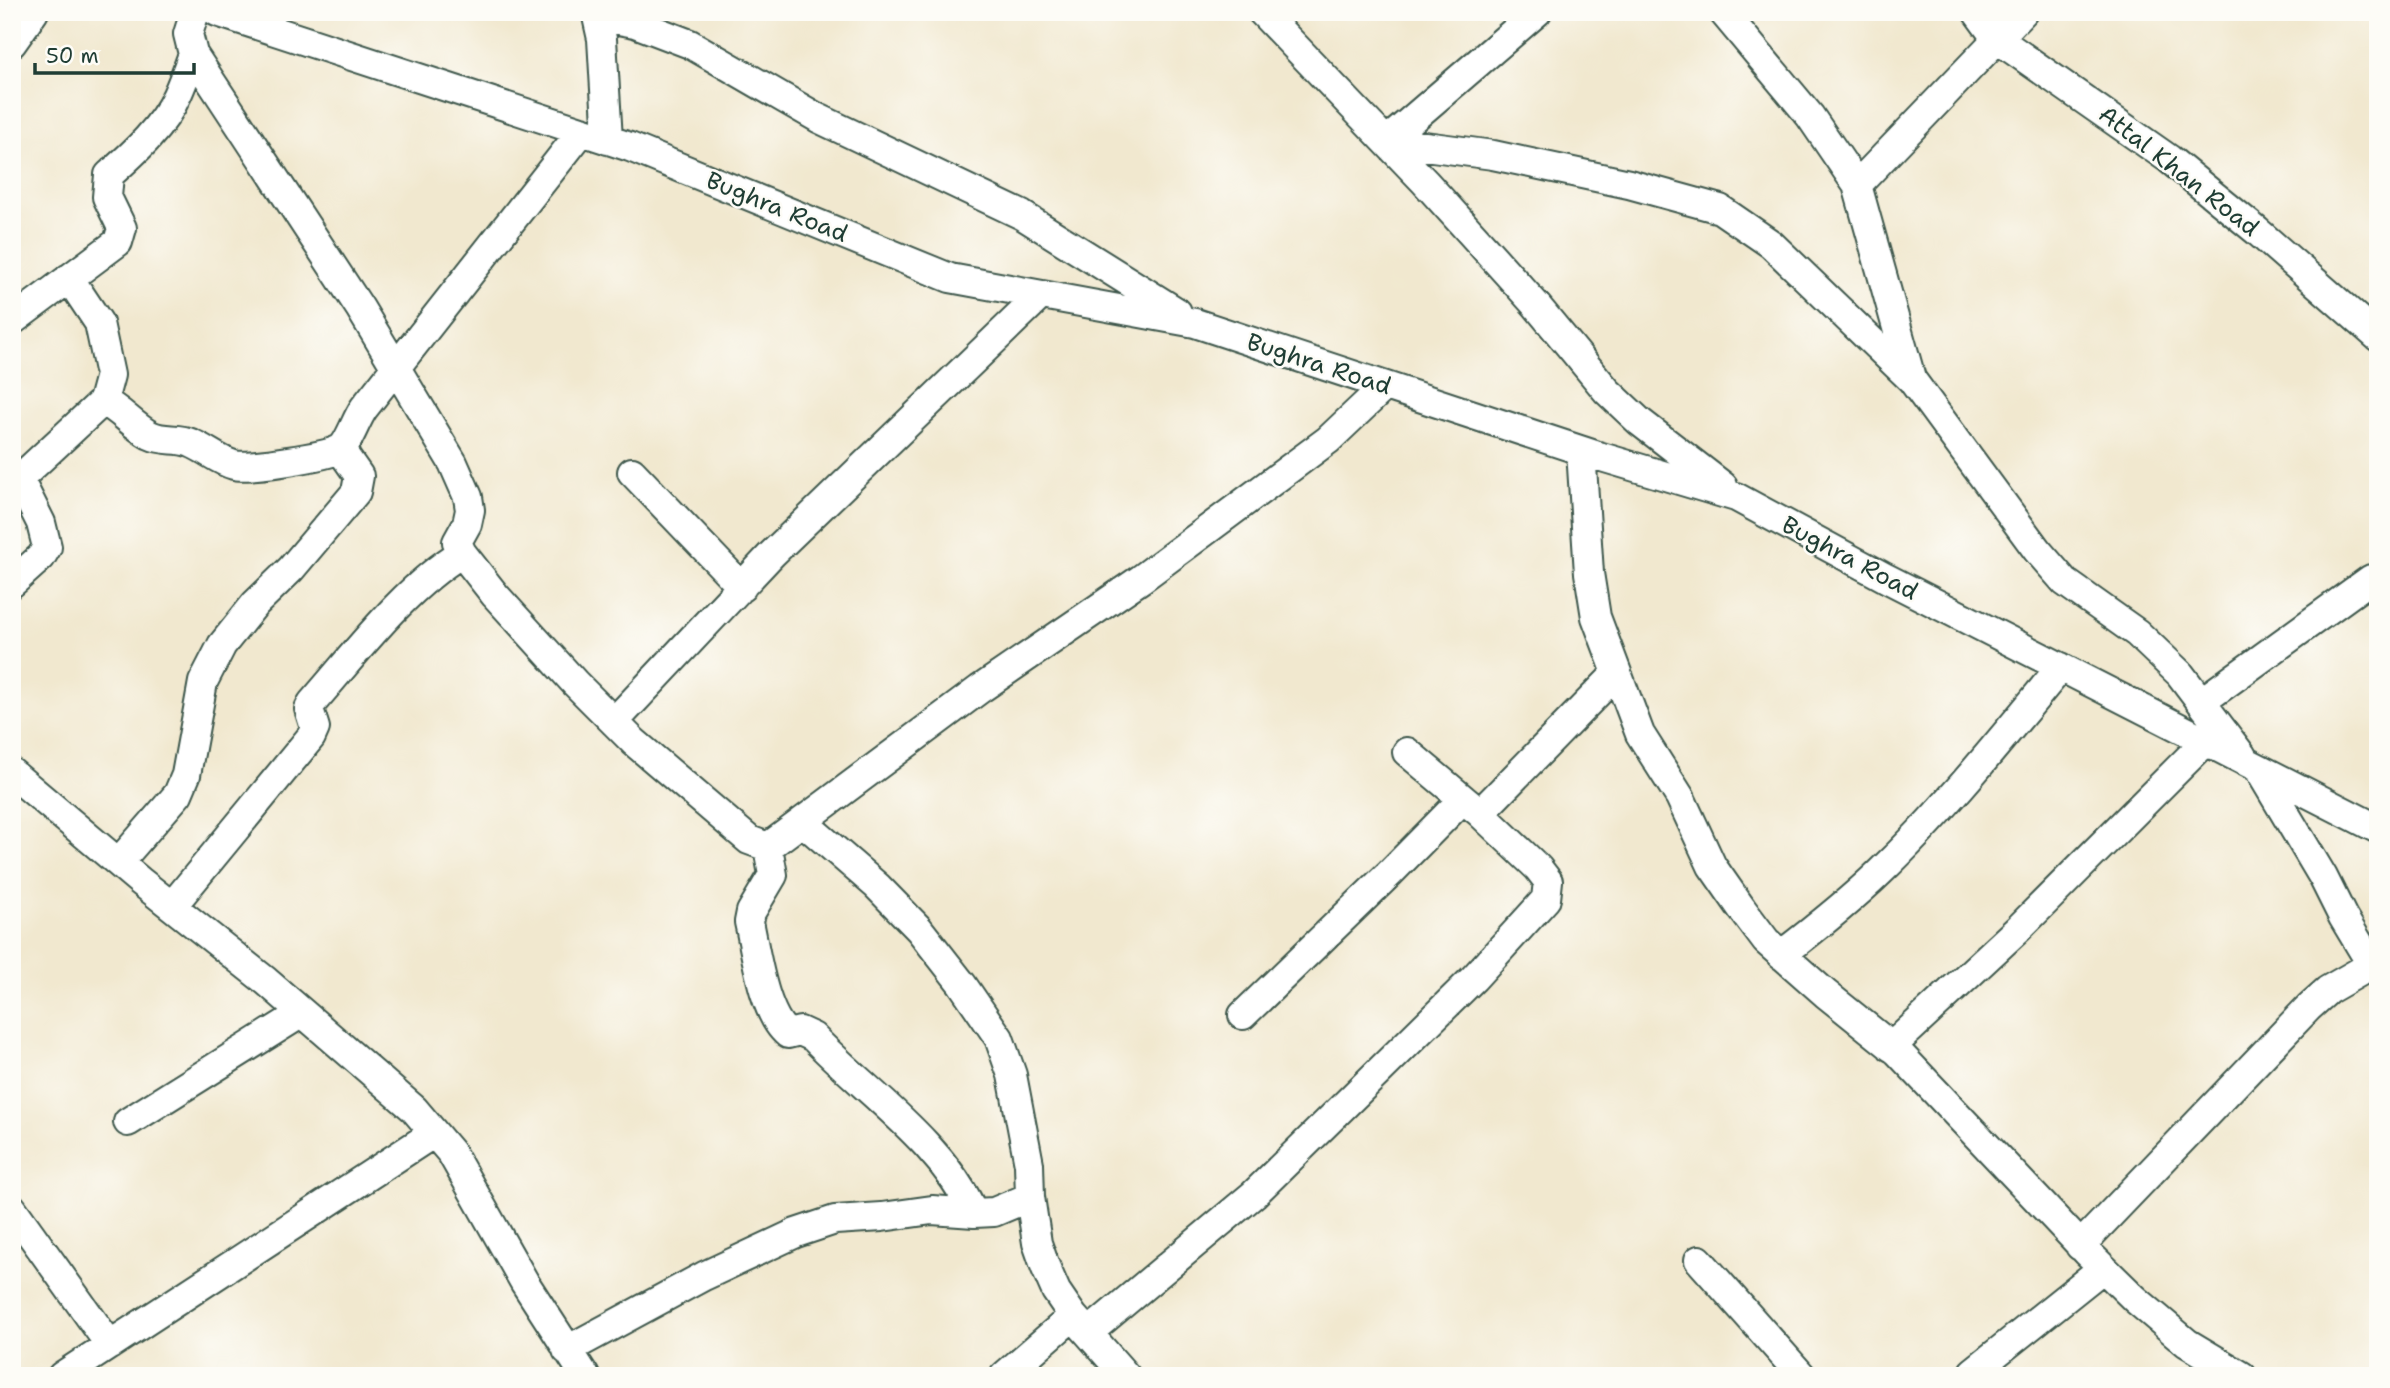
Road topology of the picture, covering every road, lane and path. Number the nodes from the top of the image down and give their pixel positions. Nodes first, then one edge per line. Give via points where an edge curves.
1 (34, 12) edge
2 (195, 12) edge
3 (217, 12) edge
4 (1262, 12) edge
5 (1537, 12) edge
6 (1723, 12) edge
7 (1977, 12) edge
8 (2023, 12) edge
9 (597, 14) edge
10 (1996, 38) junction
11 (12, 43) edge
12 (193, 54) junction
13 (595, 136) junction
14 (1387, 141) junction
15 (1857, 185) junction
16 (69, 278) junction
17 (1041, 295) junction
18 (12, 321) edge
19 (1195, 323) junction
20 (2378, 337) edge
21 (396, 368) junction
22 (1912, 380) junction
23 (1385, 386) junction
24 (103, 401) junction
25 (340, 449) junction
26 (1581, 451) junction
27 (632, 472) dead end
28 (16, 480) edge
29 (1736, 497) junction
30 (462, 553) junction
31 (2371, 579) dead end
32 (12, 583) edge
33 (741, 587) junction
34 (2062, 667) junction
35 (1617, 673) junction
36 (2201, 702) junction
37 (614, 722) junction
38 (2206, 741) junction
39 (1407, 752) dead end
40 (2252, 764) junction
41 (12, 773) edge
42 (1471, 806) junction
43 (803, 822) junction
44 (2378, 829) edge
45 (768, 847) junction
46 (119, 862) junction
47 (172, 906) junction
48 (1781, 955) junction
49 (2376, 965) edge
50 (302, 1013) junction
51 (1244, 1015) dead end
52 (1891, 1047) junction
53 (128, 1122) dead end
54 (434, 1133) junction
55 (1030, 1197) junction
56 (12, 1208) edge
57 (974, 1213) junction
58 (2080, 1246) junction
59 (1699, 1260) dead end
60 (2103, 1268) junction
61 (1081, 1324) junction
62 (110, 1345) junction
63 (567, 1350) junction
64 (77, 1372) edge
65 (1973, 1372) dead end
66 (585, 1376) edge
67 (1004, 1376) edge
68 (1126, 1376) edge
69 (1802, 1376) edge
70 (2242, 1376) edge

1 - 11 street
2 - 12 street via 188,34
3 - 13 street, Bughra Road
4 - 14 street
5 - 14 street
6 - 15 street via 1810,116
7 - 10 street, Attal Khan Road
8 - 10 street
9 - 13 street via 602,39
9 - 19 street via 690,44 818,118 1022,215
10 - 15 street
10 - 20 street, Attal Khan Road via 2169,159
12 - 16 street via 164,118 109,175 107,197 122,228 118,243
12 - 21 street
13 - 17 street, Bughra Road via 950,278
13 - 21 street
14 - 22 street via 1493,155 1720,209 1771,244
14 - 29 street via 1536,305 1606,391
15 - 22 street
16 - 18 street
16 - 24 street via 95,315 103,336 110,375
17 - 19 street, Bughra Road
17 - 33 street
19 - 23 street, Bughra Road
21 - 25 street via 355,420
21 - 30 street via 468,497 467,524 457,541
22 - 36 street via 2065,582 2137,633 2180,674
23 - 26 street, Bughra Road
23 - 43 street via 1328,440
24 - 25 street via 155,438 191,443 235,466 295,460
24 - 28 street
25 - 46 street via 359,476 356,492 222,645 203,682 186,775 178,794
26 - 29 street, Bughra Road
26 - 35 street via 1593,600
27 - 33 street
28 - 32 street via 41,523 47,547
29 - 34 street, Bughra Road
30 - 37 street via 495,595
30 - 47 street via 442,565 389,615 312,703 309,709 315,728 311,737
31 - 36 street
33 - 37 street
34 - 38 street, Bughra Road
34 - 48 street via 1891,862 1835,914
35 - 42 street
35 - 48 street via 1640,734 1680,797 1713,866
36 - 40 street
37 - 45 street via 749,840
38 - 40 street, Bughra Road
38 - 52 street via 2017,930
39 - 42 street
40 - 44 street, Bughra Road
40 - 49 street
41 - 46 street
42 - 51 street
42 - 61 street via 1538,868 1548,881 1546,899 1474,978 1254,1194
43 - 45 street
43 - 55 street via 919,929 999,1038 1012,1075 1027,1151
45 - 57 street via 773,875 749,922 778,1024 788,1034 800,1031 813,1037 894,1113 962,1188
46 - 47 street
47 - 50 street
48 - 52 street
49 - 58 street via 2328,990 2309,1007
50 - 53 street
50 - 54 street via 414,1109
52 - 58 street
54 - 62 street
54 - 63 street via 452,1154
55 - 57 street via 994,1212
55 - 61 street via 1045,1266 1056,1291
56 - 62 street
57 - 63 street via 932,1210 835,1220 796,1233 704,1276
58 - 60 street
59 - 69 street
60 - 65 street
60 - 70 street via 2187,1343
61 - 67 street
61 - 68 street
62 - 64 street
63 - 66 street

